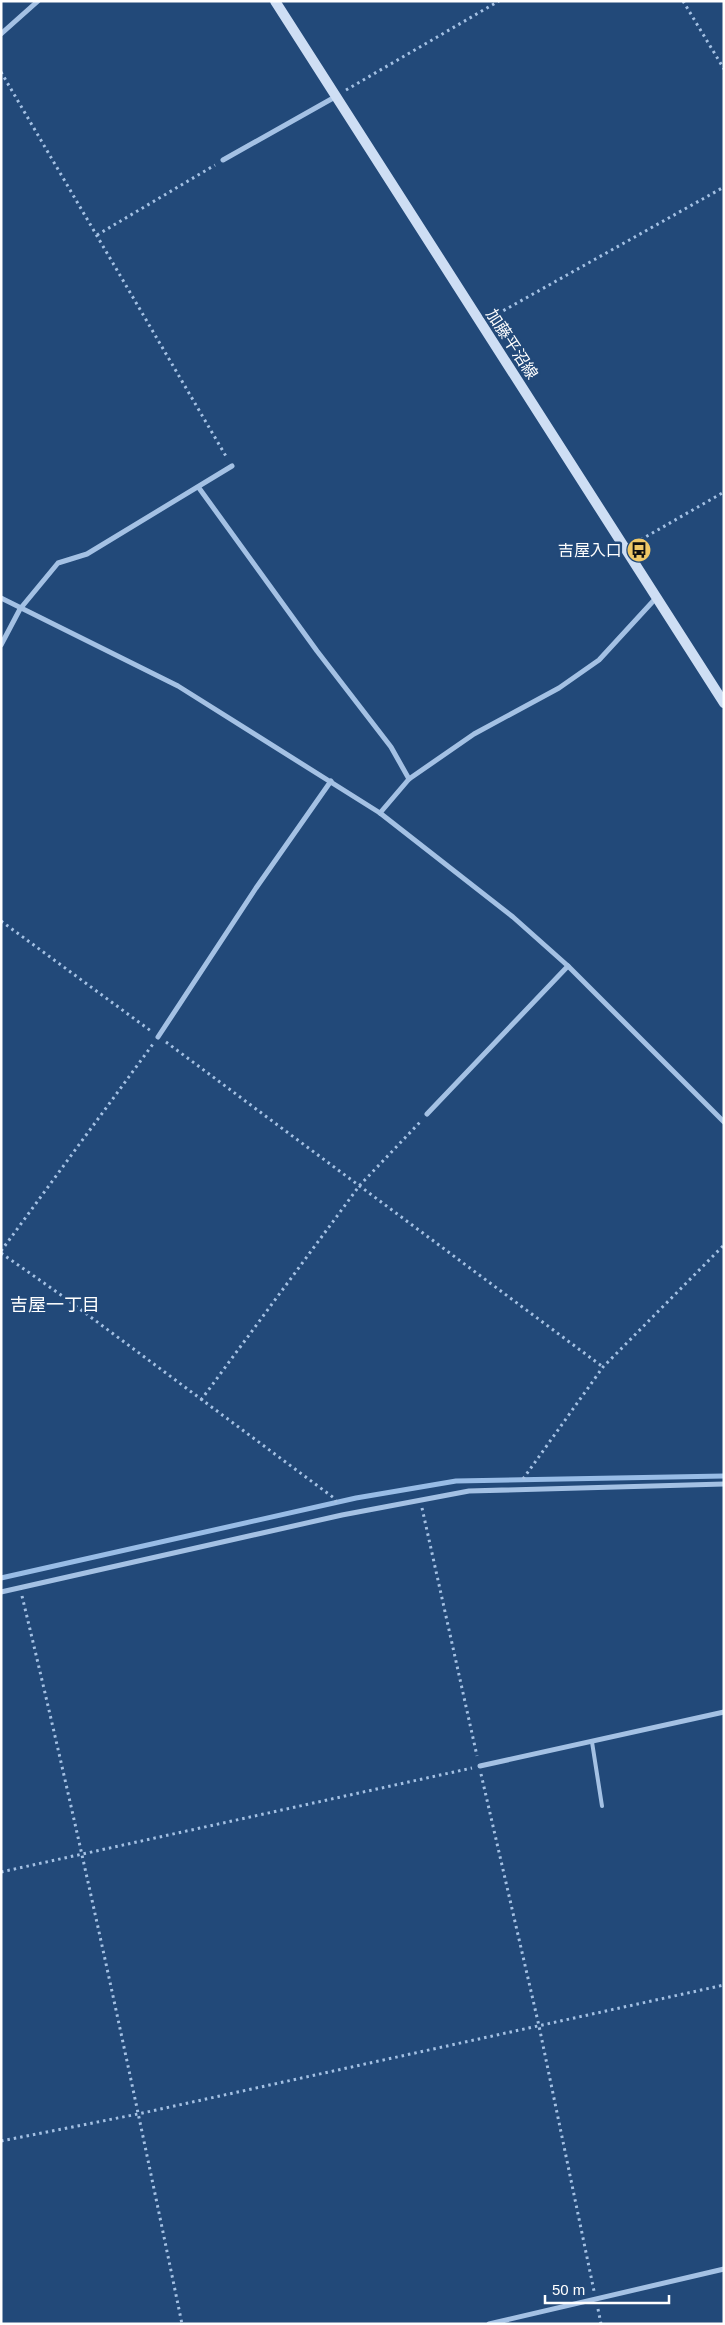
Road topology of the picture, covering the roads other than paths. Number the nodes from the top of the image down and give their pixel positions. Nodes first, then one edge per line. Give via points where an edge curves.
1 (38, 1) edge
2 (275, 1) edge
3 (1, 34) edge
4 (335, 97) junction
5 (223, 160) road end
6 (232, 466) road end
7 (199, 488) junction
8 (1, 598) edge
9 (656, 598) junction
10 (20, 609) junction
11 (1, 645) edge
12 (724, 703) edge
13 (409, 779) junction
14 (331, 781) junction
15 (380, 813) junction
16 (568, 966) junction
17 (158, 1037) road end
18 (427, 1114) road end
19 (724, 1122) edge
20 (724, 1484) edge
21 (1, 1592) edge
22 (724, 1712) edge
23 (592, 1742) junction
24 (480, 1766) road end
25 (602, 1806) dead end
26 (724, 2269) edge
27 (489, 2324) edge

1 - 3 street
2 - 4 main road, 加藤平沼線
4 - 5 street
4 - 9 main road, 加藤平沼線
6 - 7 street
7 - 10 street via 87,554 58,563
7 - 13 street via 391,748
8 - 10 street
9 - 12 main road, 加藤平沼線
9 - 13 street via 599,660 559,688 474,734
10 - 11 street
10 - 14 street via 178,686
13 - 15 street
14 - 15 street
14 - 17 street
15 - 16 street via 513,917
16 - 18 street
16 - 19 street
20 - 21 street via 469,1491 342,1515
22 - 23 street
23 - 24 street
23 - 25 lane
26 - 27 street

